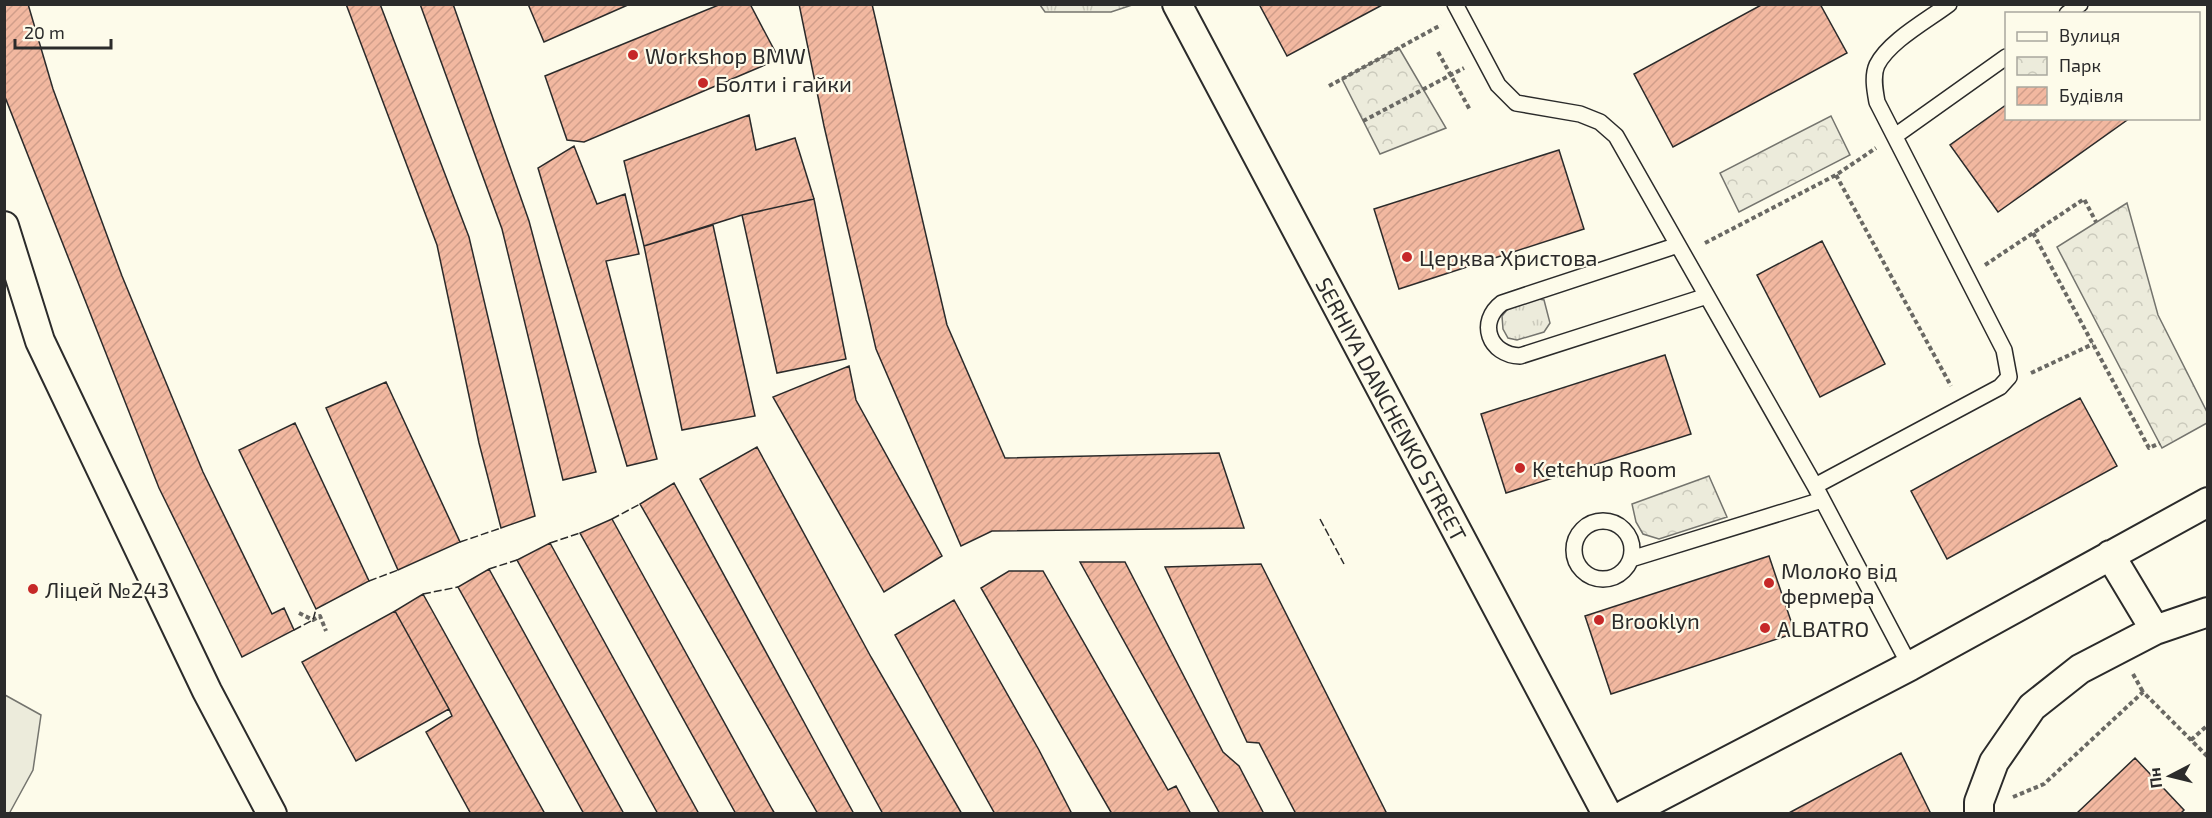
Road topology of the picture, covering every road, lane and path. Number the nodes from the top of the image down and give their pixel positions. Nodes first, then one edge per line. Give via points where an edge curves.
1 (1178, 4) edge
2 (1949, 4) edge
3 (1458, 10) edge
4 (1438, 52) dead end
5 (1483, 57) junction
6 (2005, 58) edge
7 (1450, 75) junction
8 (1329, 86) dead end
9 (1470, 110) dead end
10 (1363, 121) dead end
11 (1894, 136) junction
12 (1836, 175) junction
13 (2096, 222) dead end
14 (4, 226) edge
15 (2033, 233) junction
16 (1681, 250) junction
17 (1967, 277) junction
18 (1707, 296) junction
19 (2093, 344) junction
20 (2000, 387) junction
21 (1962, 408) junction
22 (2160, 443) dead end
23 (1815, 486) junction
24 (1822, 500) junction
25 (2208, 502) edge
26 (2110, 555) junction
27 (1631, 559) dead end
28 (2208, 612) edge
29 (300, 613) dead end
30 (2155, 630) junction
31 (326, 631) dead end
32 (1911, 666) junction
33 (2208, 725) edge
34 (2191, 740) junction
35 (2208, 757) edge
36 (1979, 808) edge
37 (272, 813) edge
38 (1607, 813) edge
39 (1626, 813) edge

1 - 38 street, SERHIYA DANCHENKO STREET
2 - 11 lane via 1890,47 1877,66 1877,102
3 - 5 lane
3 - 8 path
4 - 7 path
5 - 7 path
5 - 16 lane via 1498,85 1516,103 1580,114 1600,122 1616,136
6 - 11 lane
7 - 9 path
7 - 10 path
11 - 12 path
11 - 17 lane
12 - 16 path
12 - 21 path
13 - 15 path via 2084,199
14 - 37 street via 40,341 207,691
15 - 17 path
15 - 19 path
16 - 18 lane
16 - 18 lane via 1502,303 1492,310 1490,337 1497,349 1520,356
17 - 20 lane via 2004,350 2009,377
18 - 23 lane
19 - 20 path
19 - 22 path via 2149,448
20 - 21 lane
21 - 23 lane
23 - 24 lane
24 - 27 lane
24 - 32 lane
25 - 26 street
26 - 30 street
26 - 32 street
28 - 30 street
29 - 31 path via 313,620 320,616
30 - 36 street via 2080,669 2032,707 1994,762
32 - 39 street
33 - 34 path
34 - 35 path
34 - 36 path via 2143,692 2044,784

